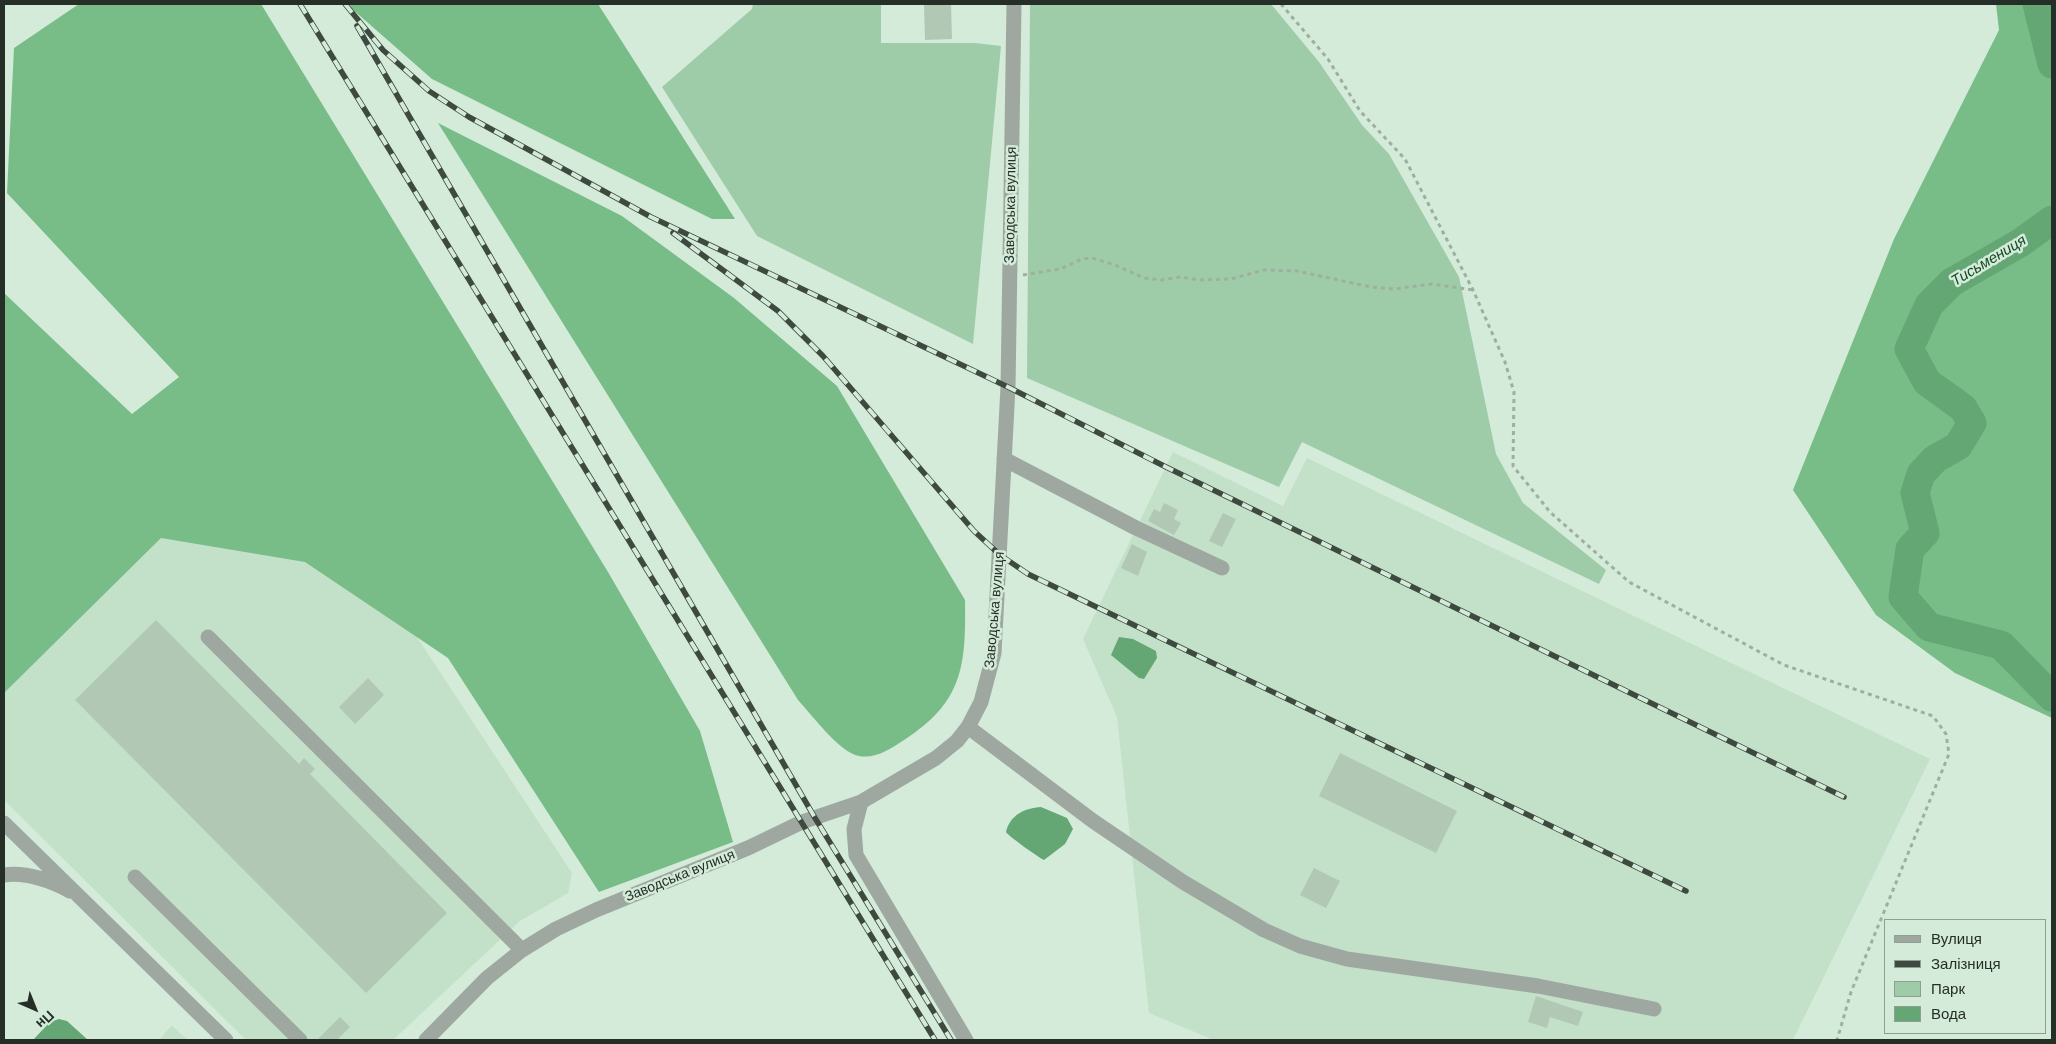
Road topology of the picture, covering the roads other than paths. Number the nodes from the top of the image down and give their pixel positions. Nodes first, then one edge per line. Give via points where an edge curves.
1 (1014, 4) edge
2 (1004, 460) junction
3 (1222, 568) dead end
4 (208, 638) dead end
5 (968, 728) junction
6 (861, 802) junction
7 (4, 823) edge
8 (4, 875) edge
9 (135, 877) dead end
10 (81, 896) junction
11 (522, 950) junction
12 (1654, 1009) dead end
13 (226, 1040) edge
14 (300, 1040) edge
15 (426, 1040) edge
16 (966, 1040) edge

1 - 2 street, Заводська вулиця
2 - 3 street
2 - 5 street, Заводська вулиця via 994,653 981,702
4 - 11 street
5 - 6 street, Заводська вулиця via 936,758
5 - 12 street via 1093,822 1183,882 1264,930 1300,946 1347,959 1538,986
6 - 11 street, Заводська вулиця via 802,822 748,848 596,910
6 - 16 street via 854,829 856,855
7 - 10 street
8 - 10 street via 36,878
9 - 14 street
10 - 13 street
11 - 15 street, Заводська вулиця via 487,978

